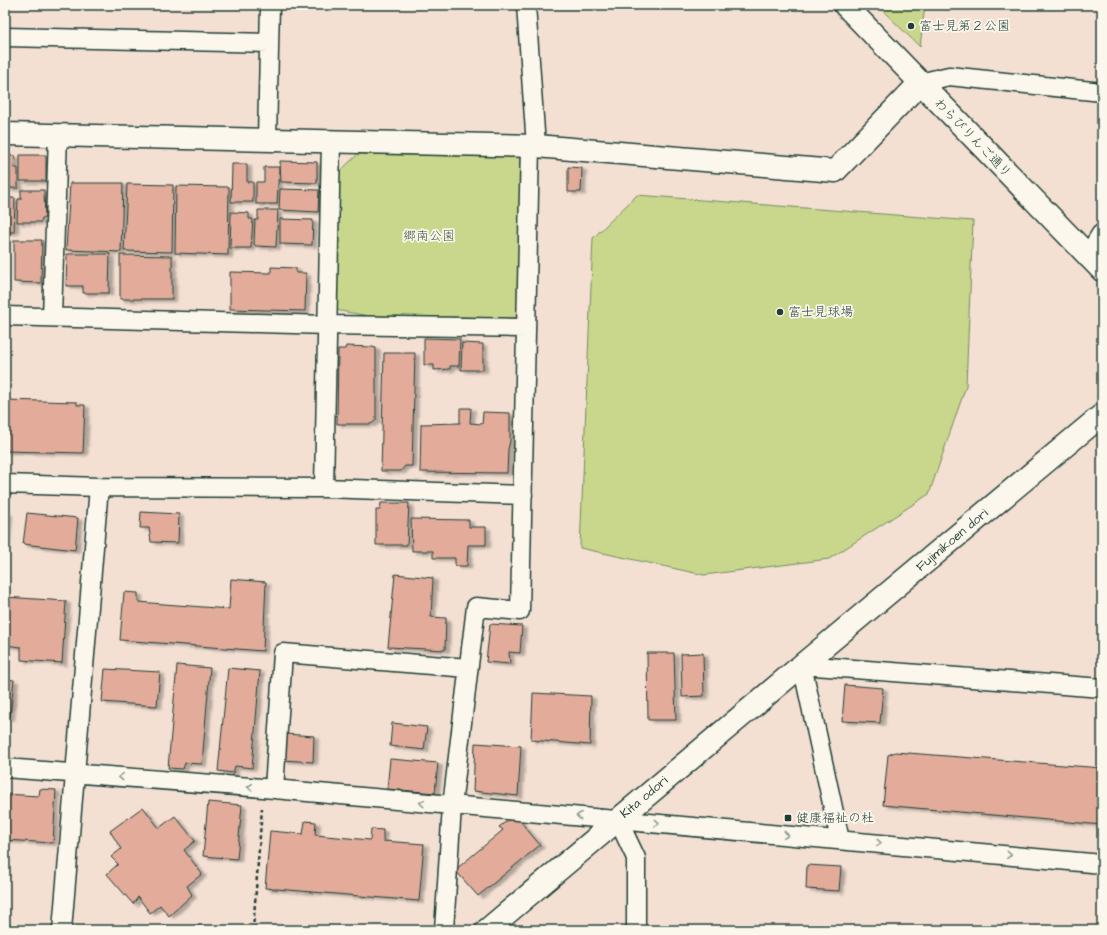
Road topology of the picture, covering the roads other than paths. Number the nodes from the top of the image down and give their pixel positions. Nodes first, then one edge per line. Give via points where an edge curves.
1 (270, 5) edge
2 (526, 5) edge
3 (845, 5) edge
4 (5, 37) edge
5 (269, 43) junction
6 (920, 83) junction
7 (1102, 92) edge
8 (5, 134) edge
9 (58, 135) junction
10 (267, 139) junction
11 (331, 141) junction
12 (533, 146) junction
13 (1102, 236) edge
14 (1096, 264) edge
15 (5, 316) edge
16 (52, 317) junction
17 (328, 325) junction
18 (526, 328) junction
19 (1102, 415) edge
20 (5, 484) edge
21 (99, 487) junction
22 (324, 488) junction
23 (523, 495) junction
24 (802, 664) junction
25 (468, 668) junction
26 (1102, 688) edge
27 (5, 768) edge
28 (75, 774) junction
29 (269, 788) junction
30 (452, 806) junction
31 (618, 820) junction
32 (840, 840) junction
33 (1102, 864) edge
34 (62, 930) edge
35 (444, 930) edge
36 (487, 930) edge
37 (636, 930) edge

1 - 5 street
2 - 12 street
3 - 6 street, わらびりんご通り
4 - 5 street
5 - 10 street
6 - 7 street via 949,76
6 - 12 street via 835,171
6 - 14 street, わらびりんご通り
8 - 9 street
9 - 10 street
9 - 16 street
10 - 11 street
11 - 12 street
11 - 17 street
12 - 18 street
13 - 14 street
15 - 16 street
16 - 17 street
17 - 18 street
17 - 22 street
18 - 23 street
19 - 24 street, Fujimikoen dori
20 - 21 street
21 - 22 street
21 - 28 street
22 - 23 street
23 - 25 street via 520,611 476,608
24 - 26 street
24 - 31 street, Kita odori
24 - 32 street
25 - 29 street via 283,653
25 - 30 street
27 - 28 street
29 -> 28 street
28 - 34 street
30 -> 29 street
31 -> 30 street
30 - 35 street
31 -> 32 street
31 - 36 street, Kita odori
31 - 37 street via 636,858
32 -> 33 street

